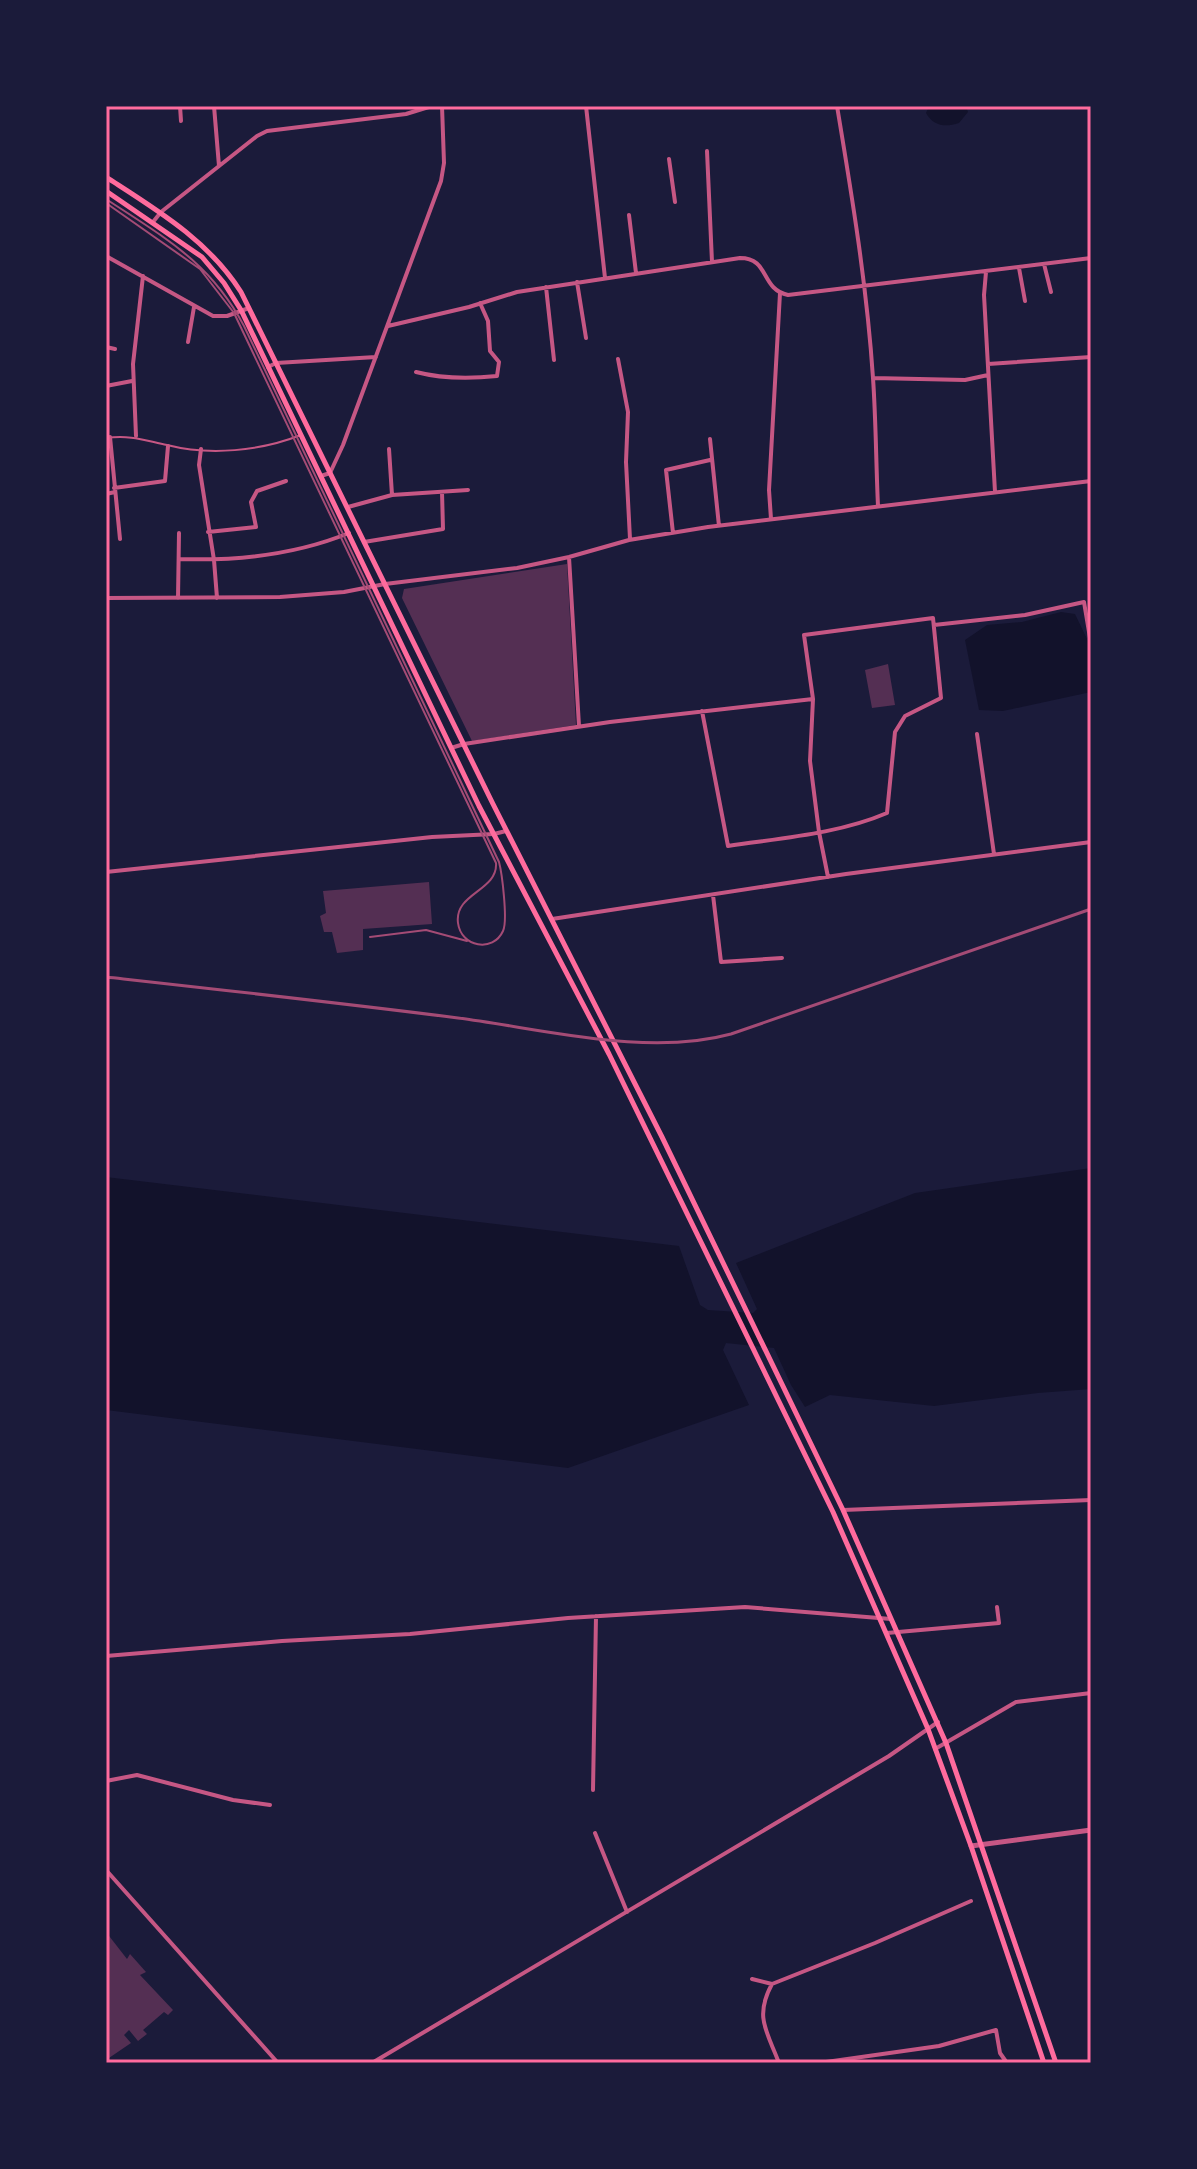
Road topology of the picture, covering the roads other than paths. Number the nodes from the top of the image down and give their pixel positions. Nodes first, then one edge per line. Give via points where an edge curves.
1 (180, 106) edge
2 (214, 106) edge
3 (432, 106) edge
4 (442, 106) edge
5 (586, 106) edge
6 (837, 106) edge
7 (181, 121) dead end
8 (707, 151) dead end
9 (669, 159) dead end
10 (219, 166) junction
11 (106, 177) edge
12 (106, 191) edge
13 (675, 202) dead end
14 (161, 212) junction
15 (629, 215) dead end
16 (153, 222) junction
17 (106, 256) edge
18 (1091, 258) edge
19 (712, 262) junction
20 (1044, 264) junction
21 (1019, 268) junction
22 (986, 272) junction
23 (636, 273) junction
24 (143, 276) junction
25 (605, 278) junction
26 (577, 282) junction
27 (865, 285) junction
28 (546, 287) junction
29 (1051, 292) dead end
30 (780, 293) junction
31 (1025, 301) dead end
32 (480, 303) junction
33 (194, 307) junction
34 (249, 308) junction
35 (241, 310) junction
36 (388, 326) junction
37 (586, 338) dead end
38 (188, 342) dead end
39 (106, 347) edge
40 (115, 349) dead end
41 (376, 357) junction
42 (1091, 357) edge
43 (618, 359) dead end
44 (554, 360) dead end
45 (276, 363) junction
46 (988, 364) junction
47 (268, 367) junction
48 (416, 372) dead end
49 (988, 375) junction
50 (873, 378) junction
51 (132, 381) junction
52 (106, 386) edge
53 (301, 435) junction
54 (136, 436) junction
55 (108, 438) edge
56 (710, 439) dead end
57 (168, 446) junction
58 (201, 449) junction
59 (389, 449) dead end
60 (710, 460) junction
61 (330, 473) junction
62 (321, 476) junction
63 (286, 481) dead end
64 (1091, 481) edge
65 (115, 490) junction
66 (468, 490) dead end
67 (442, 492) junction
68 (995, 492) junction
69 (106, 494) edge
70 (392, 495) junction
71 (878, 506) junction
72 (348, 507) junction
73 (771, 519) junction
74 (719, 526) junction
75 (208, 532) junction
76 (179, 533) dead end
77 (349, 533) junction
78 (673, 533) junction
79 (120, 539) dead end
80 (630, 539) junction
81 (364, 542) junction
82 (569, 557) junction
83 (179, 559) junction
84 (214, 560) junction
85 (385, 584) junction
86 (374, 586) junction
87 (106, 598) edge
88 (217, 598) junction
89 (178, 599) junction
90 (934, 625) junction
91 (1091, 644) edge
92 (813, 699) junction
93 (702, 711) junction
94 (579, 727) junction
95 (977, 734) dead end
96 (464, 744) junction
97 (451, 748) junction
98 (506, 831) junction
99 (819, 832) junction
100 (492, 834) junction
101 (1091, 842) edge
102 (994, 854) junction
103 (106, 872) edge
104 (828, 877) junction
105 (713, 895) junction
106 (552, 919) junction
107 (782, 958) dead end
108 (1091, 1500) edge
109 (843, 1510) junction
110 (997, 1607) dead end
111 (596, 1616) junction
112 (880, 1618) junction
113 (891, 1619) junction
114 (897, 1632) junction
115 (887, 1633) junction
116 (106, 1656) edge
117 (1091, 1693) edge
118 (938, 1722) junction
119 (928, 1729) junction
120 (946, 1743) junction
121 (935, 1749) junction
122 (106, 1781) edge
123 (593, 1790) dead end
124 (270, 1805) dead end
125 (1091, 1830) edge
126 (595, 1833) dead end
127 (981, 1844) junction
128 (971, 1846) junction
129 (106, 1870) edge
130 (996, 1890) junction
131 (988, 1893) junction
132 (971, 1901) dead end
133 (627, 1912) junction
134 (752, 1979) dead end
135 (772, 1984) junction
136 (278, 2063) edge
137 (372, 2063) edge
138 (779, 2063) edge
139 (819, 2063) edge
140 (1007, 2063) edge
141 (1044, 2063) edge
142 (1056, 2063) edge

1 - 7 street
2 - 10 street
3 - 10 street via 406,114 267,131
4 - 36 street via 441,181
5 - 25 street
6 - 27 street
8 - 19 street
9 - 13 street
10 - 14 street
11 - 14 main road
12 - 16 main road
14 - 16 street
14 - 34 main road via 214,255
15 - 23 street
16 - 35 main road via 214,268
17 - 24 street
18 - 20 street
19 - 23 street
19 - 30 street via 752,258
20 - 21 street
20 - 29 street
21 - 22 street
21 - 31 street
22 - 27 street
22 - 46 street
23 - 25 street
24 - 33 street
24 - 51 street
25 - 26 street
26 - 28 street
26 - 37 street
27 - 30 street
27 - 50 street
28 - 32 street
28 - 44 street
30 - 73 street
32 - 36 street
32 - 48 street via 488,321 490,351 499,362 497,376
33 - 35 street via 213,316
33 - 38 street
34 - 35 street
34 - 45 main road
35 - 47 main road
36 - 41 street
39 - 40 street
41 - 45 street
41 - 61 street
42 - 46 street
43 - 80 street via 628,412
45 - 47 street
45 - 61 main road
46 - 49 street
47 - 53 main road
49 - 50 street via 965,380
49 - 68 street
50 - 71 street
51 - 52 street
51 - 54 street
53 - 58 lane via 244,450
53 - 62 main road
54 - 55 lane
54 - 57 lane
55 - 65 street
56 - 60 street
57 - 58 lane
57 - 65 street via 165,481
58 - 75 street
59 - 70 street
60 - 74 street
60 - 78 street via 666,470
61 - 62 street
61 - 72 main road
62 - 77 main road
63 - 75 street via 257,491 251,502 256,527
64 - 68 street
65 - 69 street
65 - 79 street
66 - 67 street
67 - 70 street
67 - 81 street via 443,529
68 - 71 street
70 - 72 street
71 - 73 street
72 - 81 main road
73 - 74 street
74 - 78 street
75 - 84 street
76 - 83 street
77 - 84 street via 256,558
77 - 86 main road
78 - 80 street
80 - 82 street
81 - 85 main road
82 - 85 street
82 - 94 street
83 - 84 street
83 - 89 street
84 - 88 street
85 - 86 street
85 - 96 main road
86 - 88 street
86 - 97 main road
87 - 89 street
88 - 89 street
90 - 91 street via 1084,602
90 - 92 street via 933,618 804,635
90 - 99 street via 941,698 905,716 895,732 887,813
92 - 93 street
92 - 99 street via 810,761
93 - 94 street
93 - 99 street via 728,846
94 - 96 street
95 - 102 street
96 - 97 street
96 - 98 main road
97 - 100 main road
98 - 100 street
98 - 106 main road
99 - 104 street
100 - 103 street
100 - 112 main road via 609,1054
101 - 102 street
102 - 104 street
104 - 105 street
105 - 106 street
105 - 107 street via 721,962
106 - 109 main road
108 - 109 street
109 - 113 main road
110 - 114 street via 999,1623
111 - 112 street via 745,1607
111 - 116 street
111 - 123 street
112 - 113 street
112 - 115 main road
113 - 114 main road
114 - 115 street
114 - 118 main road
115 - 119 main road
117 - 120 street via 1016,1702
118 - 119 street
118 - 120 main road
119 - 121 main road
119 - 133 street
120 - 121 street
120 - 127 main road
121 - 128 main road
122 - 124 street via 137,1775
125 - 127 street
126 - 133 street
127 - 128 street
127 - 130 main road
128 - 131 main road
129 - 136 street
130 - 131 main road
130 - 142 main road
131 - 141 main road
132 - 135 street
133 - 137 street
134 - 135 street
135 - 138 street via 761,2015
139 - 140 street via 939,2046 996,2030

